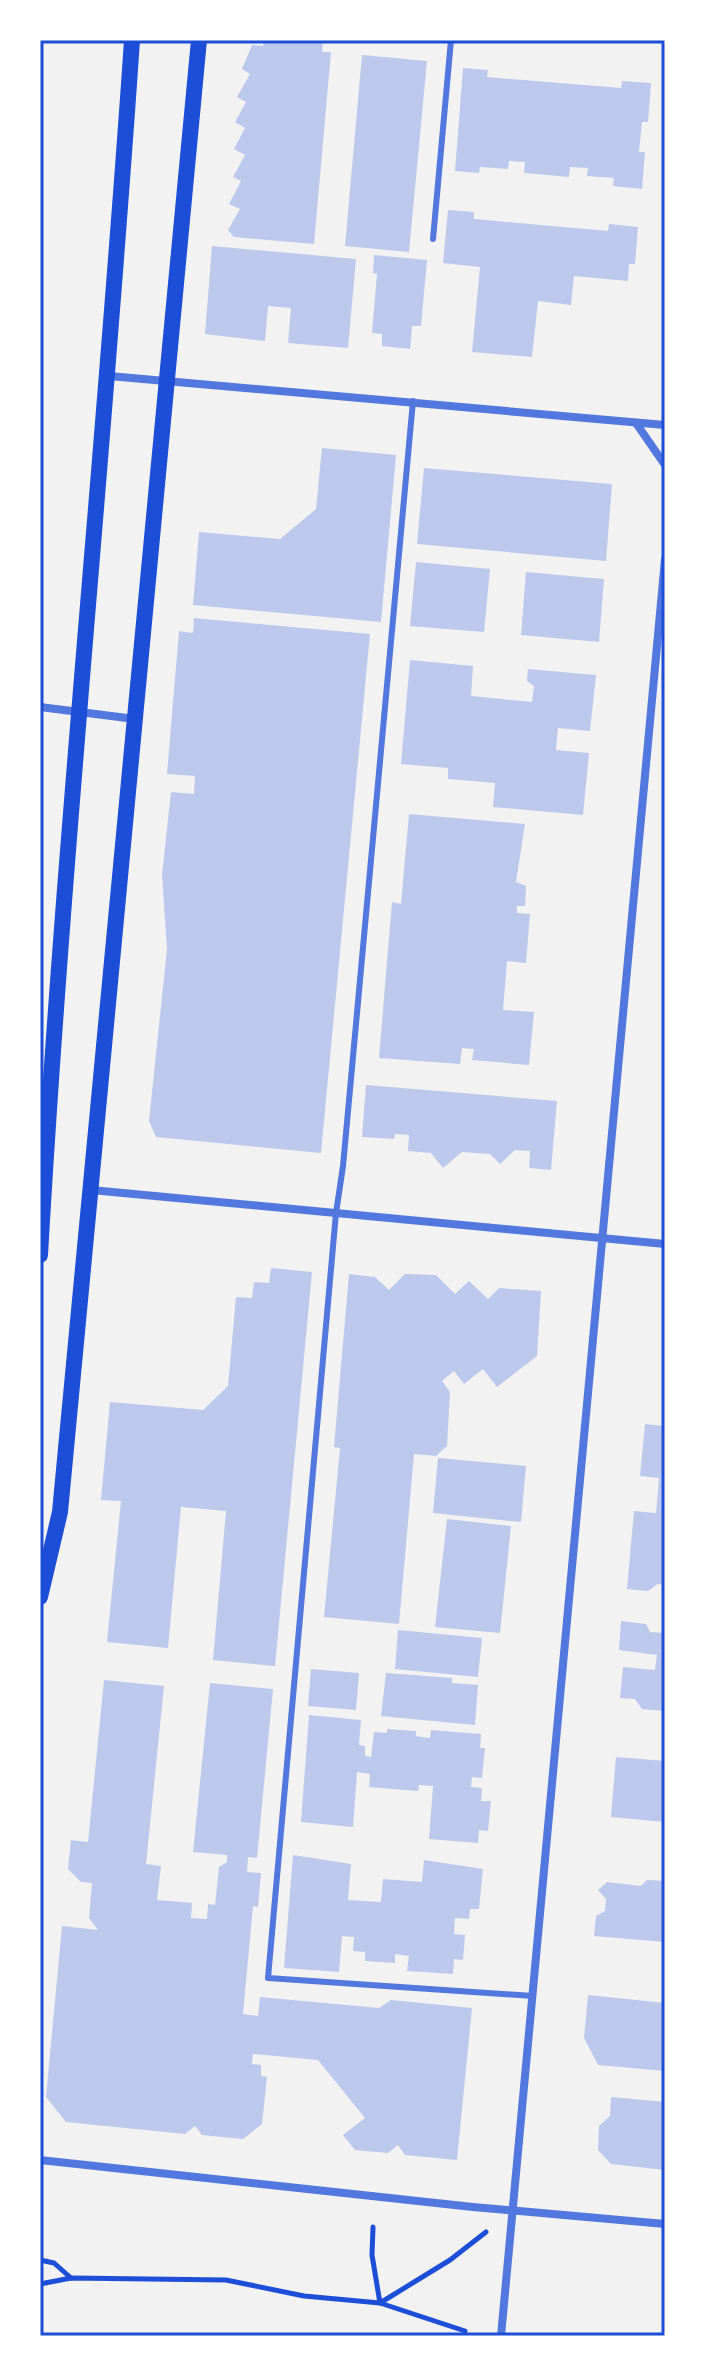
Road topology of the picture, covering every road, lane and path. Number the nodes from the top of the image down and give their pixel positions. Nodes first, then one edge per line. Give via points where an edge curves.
1 (132, 40) edge
2 (199, 40) edge
3 (451, 40) edge
4 (433, 239) dead end
5 (109, 376) junction
6 (166, 381) junction
7 (413, 401) junction
8 (636, 423) junction
9 (665, 425) edge
10 (665, 465) edge
11 (665, 559) edge
12 (40, 707) edge
13 (81, 712) junction
14 (136, 719) junction
15 (91, 1190) junction
16 (336, 1213) junction
17 (603, 1237) junction
18 (665, 1244) edge
19 (40, 1255) edge
20 (40, 1597) edge
21 (533, 1996) junction
22 (40, 2160) edge
23 (512, 2211) junction
24 (665, 2224) edge
25 (373, 2227) dead end
26 (470, 2246) dead end
27 (40, 2260) edge
28 (71, 2278) junction
29 (40, 2284) edge
30 (380, 2303) junction
31 (465, 2331) dead end
32 (501, 2336) edge

1 - 5 main road
2 - 6 main road
3 - 4 lane
5 - 6 street
5 - 13 main road
6 - 7 street
6 - 14 main road
7 - 8 street
7 - 16 lane
8 - 9 street
8 - 10 street
11 - 17 street
12 - 13 street
13 - 14 street
13 - 19 main road via 56,984
14 - 15 main road
15 - 16 street
15 - 20 main road via 60,1512
16 - 17 street
16 - 21 lane via 268,1978
17 - 18 street
17 - 21 street
21 - 23 street
22 - 23 street
23 - 24 street
23 - 32 street
25 - 30 path
26 - 30 path
27 - 28 path via 54,2263
28 - 29 path
28 - 30 path via 226,2280 304,2296
30 - 31 path

